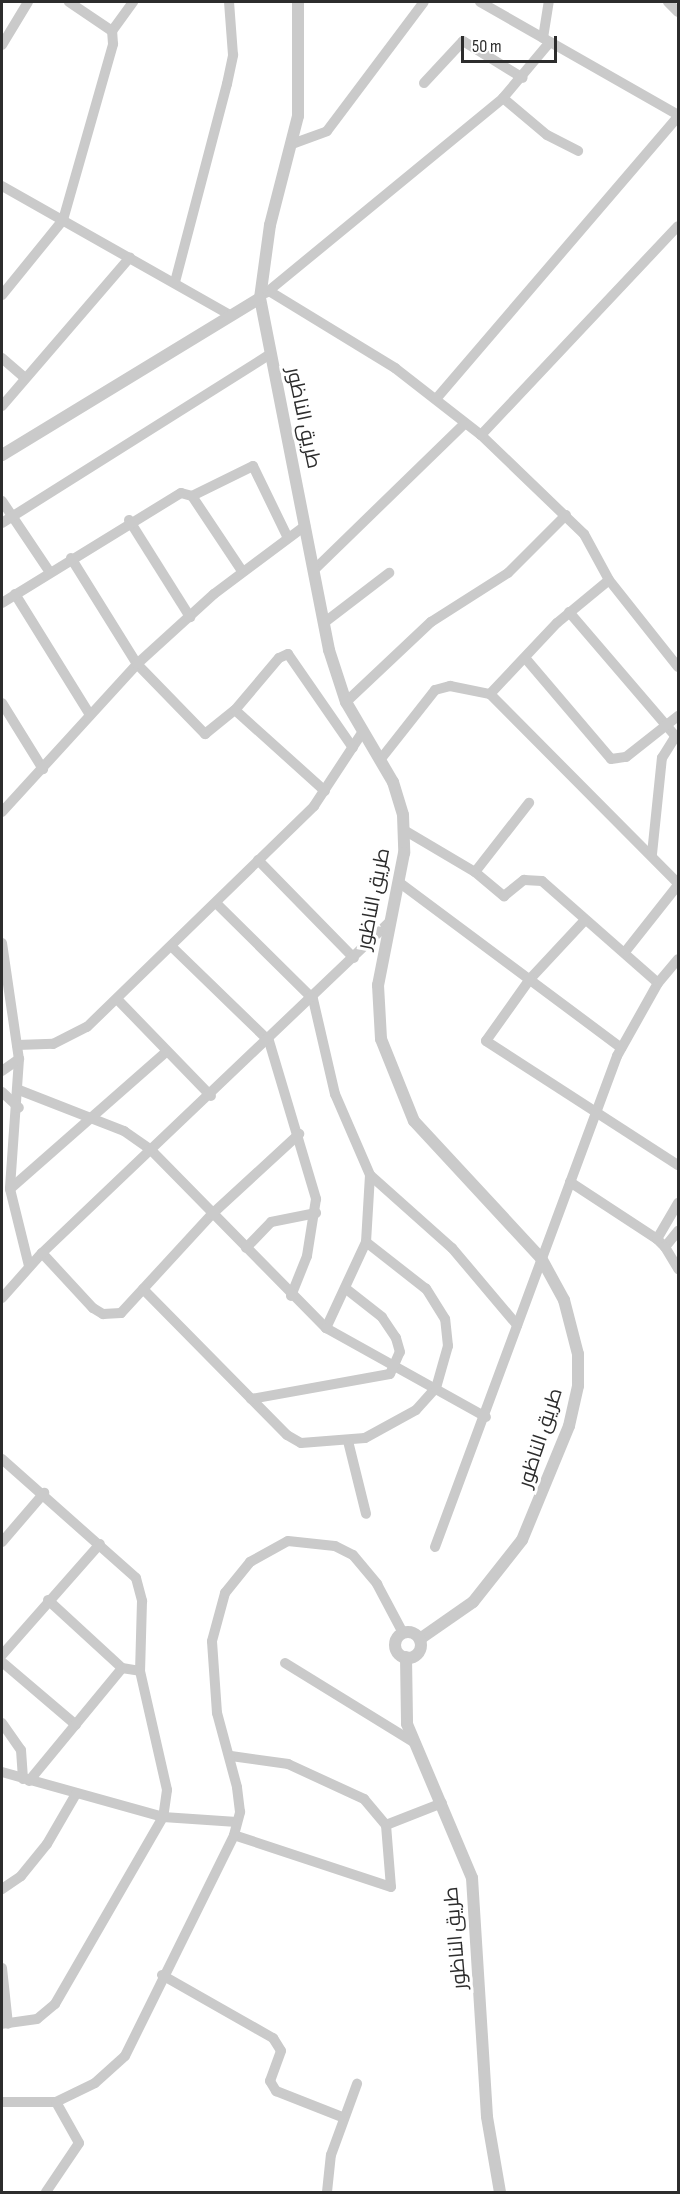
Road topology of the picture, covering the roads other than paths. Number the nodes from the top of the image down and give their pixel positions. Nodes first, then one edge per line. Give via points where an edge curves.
1 (28, 2) edge
2 (69, 2) edge
3 (132, 2) edge
4 (229, 2) edge
5 (298, 2) edge
6 (424, 2) edge
7 (480, 2) edge
8 (549, 2) edge
9 (668, 2) edge
10 (678, 12) edge
11 (112, 31) junction
12 (546, 40) junction
13 (2, 45) edge
14 (523, 78) junction
15 (424, 83) dead end
16 (503, 98) junction
17 (678, 116) edge
18 (292, 144) junction
19 (578, 151) dead end
20 (2, 186) edge
21 (63, 220) junction
22 (678, 226) edge
23 (130, 257) junction
24 (175, 282) junction
25 (265, 294) junction
26 (2, 295) edge
27 (230, 315) junction
28 (270, 354) junction
29 (2, 358) edge
30 (23, 376) junction
31 (436, 399) junction
32 (2, 406) edge
33 (464, 423) junction
34 (481, 435) junction
35 (2, 455) edge
36 (192, 496) junction
37 (2, 501) edge
38 (566, 515) junction
39 (12, 516) junction
40 (129, 520) junction
41 (2, 523) edge
42 (305, 526) junction
43 (288, 538) junction
44 (71, 558) junction
45 (314, 570) junction
46 (49, 571) junction
47 (242, 571) junction
48 (389, 573) dead end
49 (609, 580) junction
50 (15, 594) junction
51 (2, 603) edge
52 (569, 612) junction
53 (190, 616) junction
54 (325, 622) junction
55 (526, 659) junction
56 (137, 664) junction
57 (678, 667) edge
58 (490, 694) junction
59 (346, 702) junction
60 (2, 703) edge
61 (235, 710) junction
62 (90, 715) junction
63 (678, 716) edge
64 (668, 725) junction
65 (362, 733) junction
66 (677, 738) edge
67 (353, 748) junction
68 (380, 760) junction
69 (43, 769) junction
70 (325, 791) junction
71 (529, 803) dead end
72 (2, 812) edge
73 (404, 830) junction
74 (652, 854) junction
75 (258, 860) junction
76 (475, 872) junction
77 (399, 883) junction
78 (678, 884) edge
79 (216, 903) junction
80 (585, 920) junction
81 (389, 922) junction
82 (2, 943) edge
83 (171, 946) junction
84 (625, 952) junction
85 (354, 958) junction
86 (678, 958) edge
87 (530, 980) junction
88 (658, 983) junction
89 (117, 999) junction
90 (313, 999) junction
91 (269, 1041) junction
92 (17, 1045) junction
93 (621, 1048) junction
94 (166, 1052) junction
95 (19, 1059) junction
96 (2, 1071) edge
97 (20, 1090) junction
98 (2, 1092) edge
99 (211, 1096) junction
100 (19, 1108) junction
101 (600, 1116) junction
102 (92, 1117) junction
103 (299, 1134) junction
104 (151, 1150) junction
105 (678, 1165) edge
106 (370, 1175) junction
107 (570, 1182) junction
108 (10, 1189) junction
109 (678, 1203) edge
110 (316, 1213) junction
111 (211, 1215) junction
112 (678, 1231) edge
113 (366, 1242) junction
114 (661, 1243) junction
115 (246, 1248) junction
116 (42, 1253) junction
117 (542, 1258) junction
118 (29, 1266) junction
119 (678, 1269) edge
120 (345, 1288) junction
121 (143, 1289) junction
122 (291, 1296) junction
123 (2, 1298) edge
124 (517, 1325) junction
125 (326, 1328) junction
126 (397, 1365) junction
127 (436, 1388) junction
128 (251, 1399) junction
129 (486, 1416) junction
130 (348, 1441) junction
131 (2, 1459) edge
132 (44, 1493) junction
133 (366, 1514) dead end
134 (2, 1542) edge
135 (100, 1544) junction
136 (435, 1547) dead end
137 (48, 1600) junction
138 (403, 1633) junction
139 (420, 1639) junction
140 (2, 1655) edge
141 (406, 1657) junction
142 (2, 1662) edge
143 (285, 1663) dead end
144 (122, 1668) junction
145 (140, 1671) junction
146 (2, 1723) edge
147 (75, 1725) junction
148 (415, 1743) junction
149 (231, 1756) junction
150 (2, 1773) edge
151 (26, 1780) junction
152 (76, 1794) junction
153 (442, 1803) junction
154 (163, 1817) junction
155 (237, 1822) junction
156 (386, 1825) junction
157 (234, 1835) junction
158 (2, 1889) edge
159 (2, 1968) edge
160 (162, 1975) junction
161 (5, 2024) edge
162 (357, 2084) dead end
163 (2, 2102) edge
164 (56, 2102) junction
165 (342, 2117) junction
166 (53, 2190) edge
167 (327, 2193) edge
168 (500, 2193) edge

1 - 13 street
2 - 11 street
3 - 11 street
4 - 24 street via 233,46 228,84
5 - 18 street, طريق الناظور via 302,77
6 - 18 street via 327,131
7 - 12 street
8 - 12 street
9 - 10 street
11 - 21 street
12 - 14 street
12 - 17 street
14 - 15 street via 463,41
14 - 16 street
16 - 19 street via 547,135
16 - 25 street
17 - 31 street
18 - 25 street, طريق الناظور via 264,253
20 - 21 street
21 - 23 street
21 - 26 street
22 - 34 street
23 - 24 street
23 - 30 street
24 - 27 street
25 - 27 street
25 - 28 street, طريق الناظور
25 - 31 street
27 - 35 street
28 - 39 street
28 - 42 street, طريق الناظور
29 - 30 street
30 - 32 street
31 - 33 street
33 - 34 street
33 - 45 street
34 - 38 street
36 - 40 street via 173,494
36 - 43 street via 253,466
36 - 47 street
37 - 39 street
38 - 49 street via 584,534
38 - 59 street via 508,573 431,622
39 - 41 street
39 - 46 street
40 - 44 street
40 - 53 street
42 - 43 street
42 - 45 street, طريق الناظور
43 - 47 street
44 - 46 street
44 - 56 street
45 - 54 street, طريق الناظور
46 - 50 street
47 - 53 street
48 - 54 street
49 - 52 street
49 - 57 street
50 - 51 street
50 - 62 street
52 - 55 street
52 - 64 street
53 - 56 street
54 - 59 street, طريق الناظور
55 - 58 street
55 - 64 street via 611,759 622,760
56 - 61 street via 207,736
56 - 62 street
58 - 68 street via 450,686 435,690
58 - 74 street
59 - 65 street, طريق الناظور
60 - 69 street
61 - 67 street via 279,658 288,654
61 - 70 street
62 - 69 street
63 - 64 street
64 - 66 street
65 - 67 street
65 - 68 street, طريق الناظور
66 - 74 street via 662,758
67 - 70 street
68 - 73 street, طريق الناظور via 400,800
69 - 72 street
70 - 75 street
71 - 76 street
73 - 76 street
73 - 77 street, طريق الناظور
74 - 78 street
75 - 79 street
75 - 85 street
76 - 80 street via 504,896 524,880 542,881
77 - 81 street, طريق الناظور
77 - 87 street
78 - 84 street
79 - 83 street
79 - 90 street
80 - 84 street
80 - 87 street
81 - 85 street
81 - 117 street, طريق الناظور via 376,1006 381,1039 405,1106 438,1153
82 - 92 street
83 - 89 street
83 - 91 street
84 - 88 street
85 - 90 street
86 - 88 street
87 - 93 street
87 - 101 street via 487,1034 487,1043
88 - 93 street
89 - 92 street via 76,1035 53,1044
89 - 94 street
90 - 91 street
90 - 106 street via 335,1094
91 - 99 street
91 - 103 street
92 - 95 street
93 - 101 street
94 - 99 street
94 - 102 street
95 - 96 street
95 - 97 street
97 - 100 street
97 - 102 street
98 - 100 street
99 - 104 street
100 - 108 street
101 - 105 street
101 - 107 street
102 - 104 street
102 - 108 street
103 - 110 street
103 - 111 street
104 - 111 street
104 - 116 street
106 - 113 street
106 - 124 street via 452,1248
107 - 114 street
107 - 117 street
108 - 118 street
109 - 114 street
110 - 115 street via 272,1222
110 - 122 street
111 - 115 street
111 - 121 street
112 - 114 street
113 - 120 street
113 - 127 street via 426,1289 445,1319 447,1346
114 - 119 street
115 - 122 street
116 - 118 street
116 - 121 street via 103,1314 121,1312
117 - 124 street
117 - 139 street, طريق الناظور via 575,1332 578,1386 569,1426 532,1521 498,1577 473,1602
118 - 123 street
120 - 125 street
120 - 126 street via 382,1317 396,1338
121 - 128 street
122 - 125 street
124 - 129 street
125 - 126 street
126 - 127 street
126 - 128 street via 390,1374 360,1383
127 - 129 street
127 - 130 street via 402,1422
128 - 130 street via 301,1443
129 - 136 street
130 - 133 street
131 - 132 street
132 - 134 street
132 - 135 street
135 - 137 street
135 - 145 street via 136,1578 142,1602
137 - 140 street
137 - 144 street
138 - 139 street
138 - 141 street, طريق الناظور via 396,1646
138 - 149 street via 377,1584 353,1555 335,1546 288,1541 257,1557 225,1593 212,1641 217,1713
139 - 141 street, طريق الناظور via 418,1652
141 - 148 street, طريق الناظور via 405,1714
142 - 147 street
143 - 148 street
144 - 145 street
144 - 147 street
145 - 154 street via 167,1790
146 - 151 street via 21,1750
147 - 151 street
148 - 153 street, طريق الناظور
149 - 155 street
149 - 156 street via 288,1764 363,1799
150 - 151 street
151 - 152 street
152 - 154 street
152 - 158 street via 47,1844 21,1876
153 - 156 street
153 - 168 street, طريق الناظور via 471,1878 478,1916 487,2117
154 - 155 street
154 - 161 street via 55,2004 37,2019
155 - 157 street
156 - 157 street via 391,1887
157 - 160 street
159 - 161 street
160 - 164 street via 126,2056 95,2083
160 - 165 street via 273,2038 281,2051 270,2081 276,2091
162 - 165 street
163 - 164 street
164 - 166 street via 79,2143
165 - 167 street

